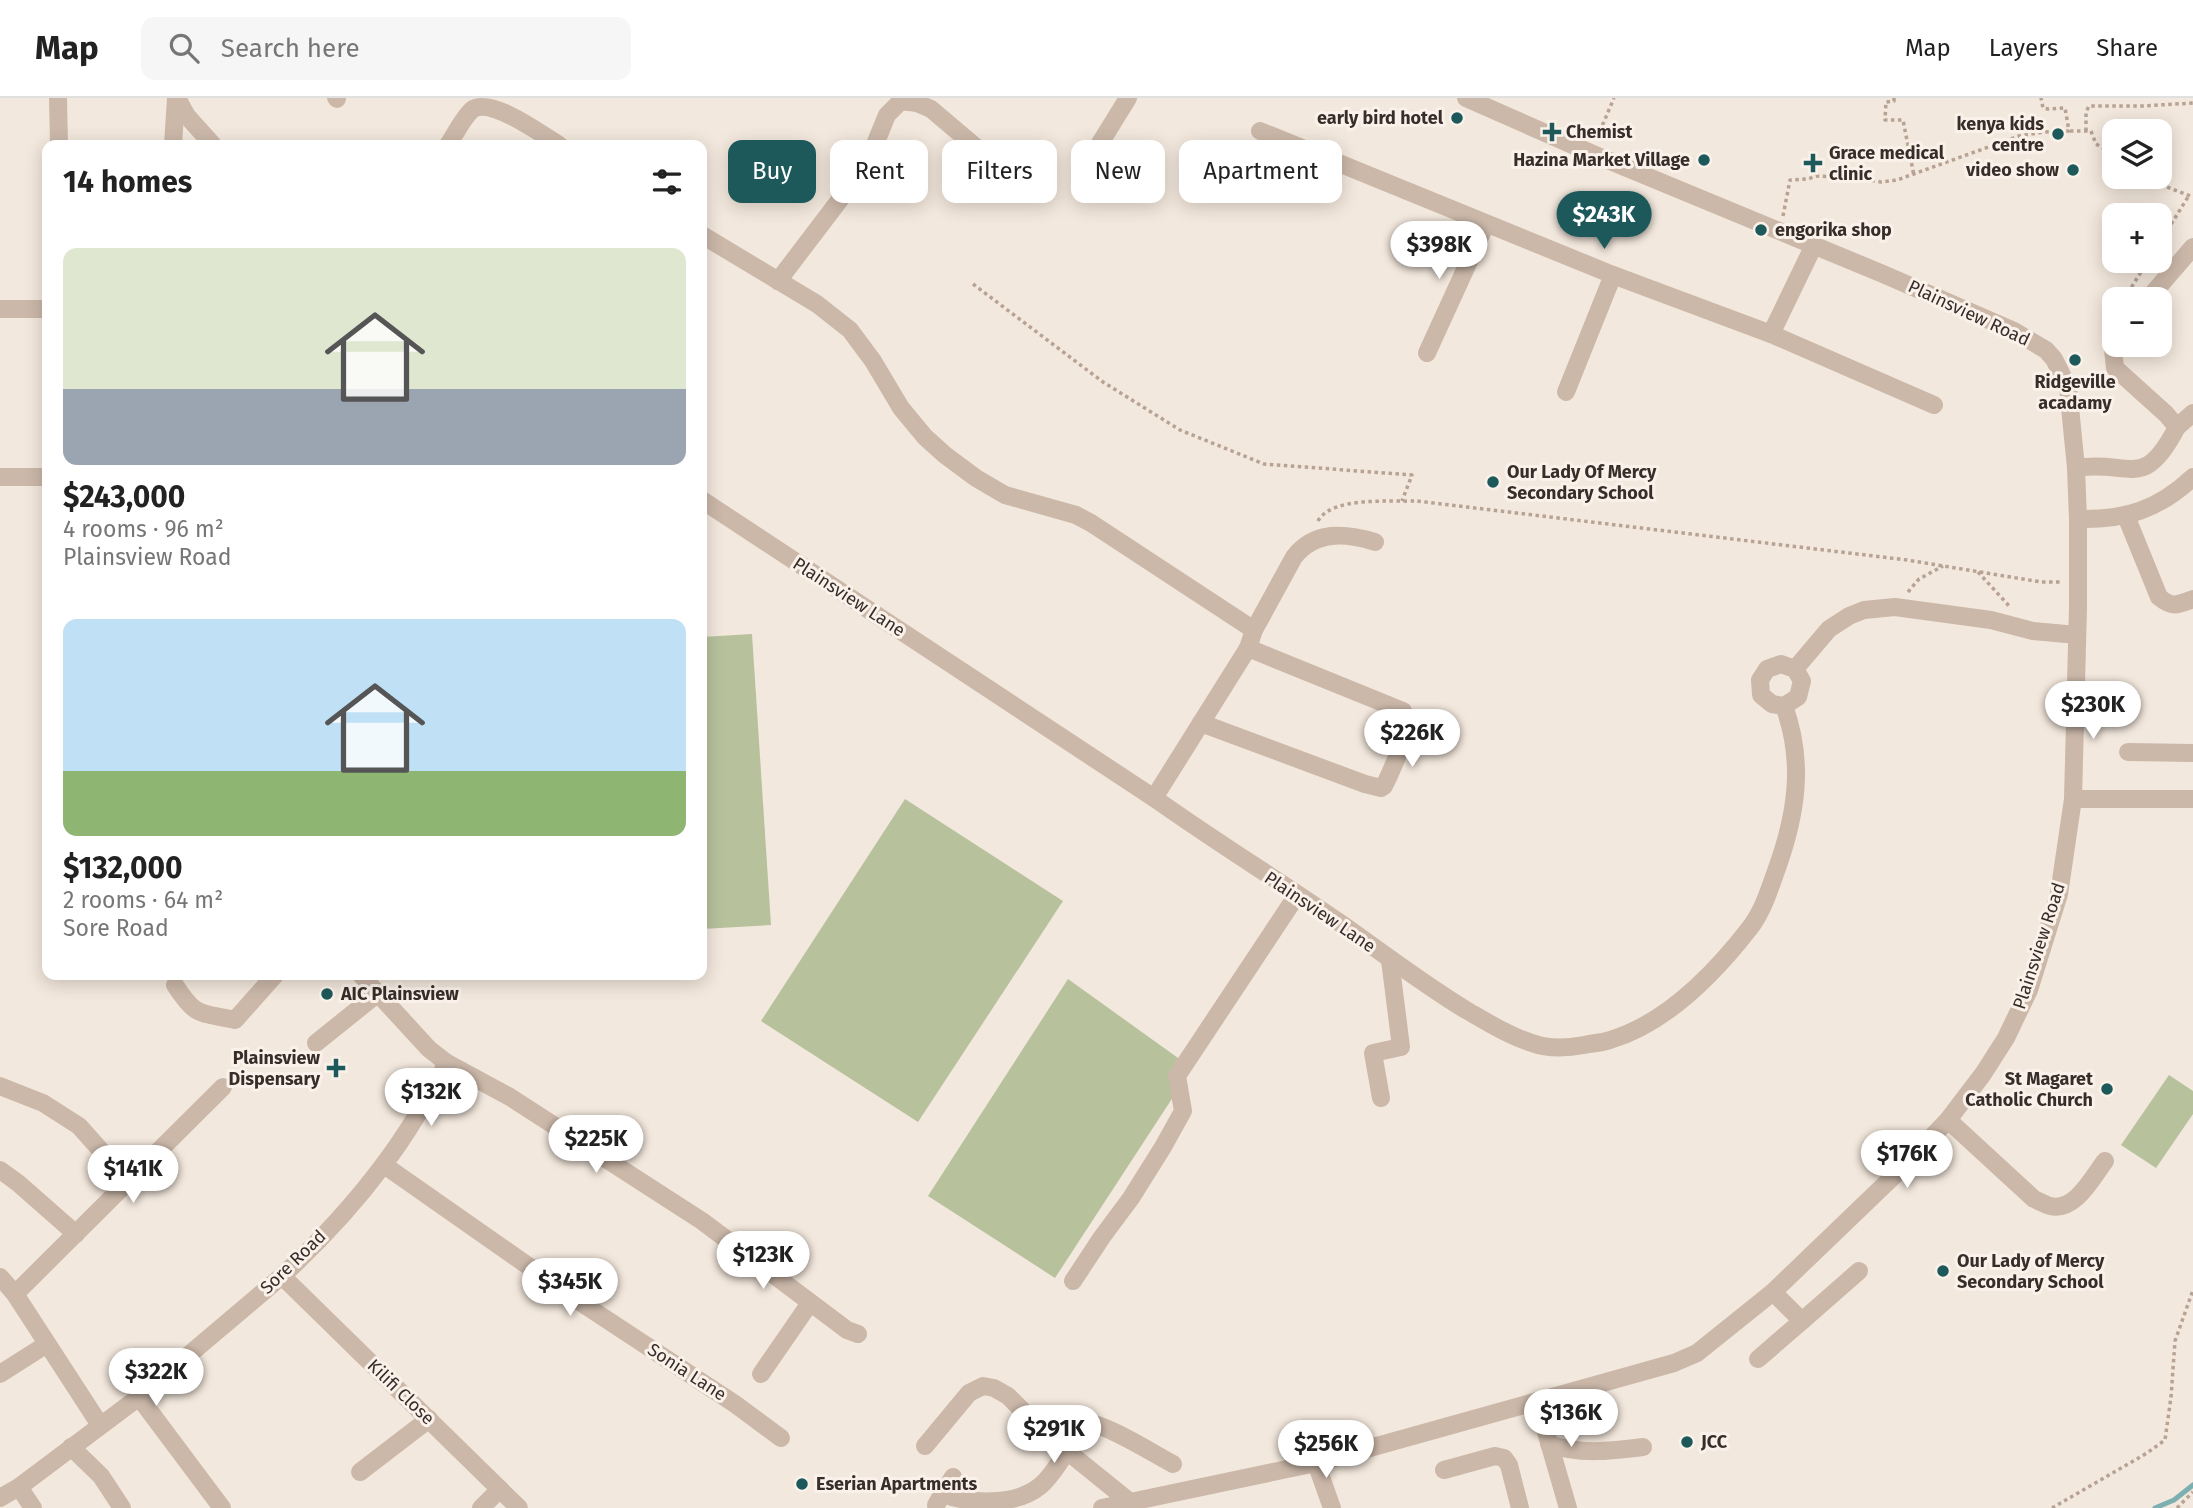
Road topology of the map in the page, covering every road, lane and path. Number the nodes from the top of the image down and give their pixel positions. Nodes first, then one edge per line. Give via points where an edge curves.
1 (58, 98) edge
2 (176, 98) edge
3 (1128, 98) edge
4 (1466, 98) edge
5 (1614, 98) edge
6 (1894, 98) edge
7 (2041, 98) edge
8 (2193, 103) edge
9 (1260, 131) dead end
10 (2069, 131) junction
11 (2086, 131) junction
12 (59, 140) edge
13 (173, 140) edge
14 (209, 140) edge
15 (451, 140) edge
16 (551, 140) edge
17 (968, 140) edge
18 (1102, 140) edge
19 (2102, 148) edge
20 (1593, 154) junction
21 (1914, 176) junction
22 (2171, 189) edge
23 (2191, 197) edge
24 (1486, 224) junction
25 (2172, 225) edge
26 (1779, 231) junction
27 (707, 238) edge
28 (1814, 245) junction
29 (2193, 247) edge
30 (1613, 275) junction
31 (778, 281) junction
32 (973, 284) dead end
33 (2158, 287) edge
34 (0, 309) edge
35 (42, 309) edge
36 (1771, 334) junction
37 (1427, 353) dead end
38 (2114, 357) edge
39 (1566, 392) dead end
40 (1934, 405) dead end
41 (2193, 413) edge
42 (2177, 427) junction
43 (2076, 468) junction
44 (0, 477) edge
45 (42, 477) edge
46 (2193, 477) edge
47 (1401, 502) junction
48 (707, 503) edge
49 (2126, 516) junction
50 (2078, 519) junction
51 (1375, 542) dead end
52 (1302, 547) junction
53 (1945, 565) junction
54 (1977, 571) junction
55 (2078, 582) junction
56 (2193, 600) edge
57 (1895, 607) junction
58 (1254, 630) junction
59 (2033, 631) junction
60 (2077, 635) junction
61 (1248, 648) junction
62 (1795, 669) junction
63 (1784, 706) junction
64 (1201, 723) junction
65 (2128, 752) dead end
66 (2193, 753) edge
67 (1154, 798) junction
68 (2073, 799) junction
69 (2193, 799) edge
70 (1297, 895) junction
71 (1390, 960) junction
72 (271, 980) edge
73 (364, 980) edge
74 (175, 985) dead end
75 (377, 994) junction
76 (316, 1043) dead end
77 (447, 1063) junction
78 (0, 1086) edge
79 (223, 1087) dead end
80 (1381, 1098) dead end
81 (1948, 1120) junction
82 (2105, 1161) dead end
83 (384, 1165) junction
84 (0, 1170) edge
85 (130, 1182) junction
86 (76, 1234) junction
87 (1858, 1271) dead end
88 (282, 1276) junction
89 (0, 1277) edge
90 (1073, 1280) dead end
91 (2193, 1290) edge
92 (1773, 1292) junction
93 (15, 1294) junction
94 (810, 1303) junction
95 (1802, 1321) junction
96 (858, 1334) dead end
97 (47, 1343) junction
98 (1758, 1359) dead end
99 (0, 1374) edge
100 (761, 1374) dead end
101 (139, 1397) junction
102 (1537, 1401) junction
103 (429, 1419) junction
104 (100, 1425) junction
105 (1047, 1435) junction
106 (781, 1438) dead end
107 (1549, 1444) junction
108 (925, 1446) dead end
109 (71, 1447) junction
110 (1643, 1447) dead end
111 (1067, 1451) junction
112 (1316, 1463) junction
113 (1173, 1464) dead end
114 (1444, 1470) dead end
115 (360, 1472) dead end
116 (953, 1477) dead end
117 (19, 1487) junction
118 (500, 1489) junction
119 (2193, 1492) edge
120 (0, 1498) edge
121 (1130, 1502) junction
122 (33, 1508) edge
123 (122, 1508) edge
124 (222, 1508) edge
125 (481, 1508) edge
126 (519, 1508) edge
127 (1102, 1508) edge
128 (1332, 1508) edge
129 (1520, 1508) edge
130 (1568, 1508) edge
131 (2052, 1508) edge
132 (2177, 1508) edge

1 - 12 street
2 - 13 street
2 - 14 street
3 - 18 street
4 - 20 street, Plainsview Road
5 - 20 path
6 - 21 path via 1886,102 1885,120 1903,120
7 - 10 path via 2043,108 2065,108
8 - 11 path via 2089,106
9 - 24 street
10 - 11 path
10 - 21 path via 2006,140
11 - 19 path via 2093,132
15 - 16 street via 470,111 490,105
17 - 31 street via 931,109 901,101 887,115 867,164
20 - 26 street, Plainsview Road
21 - 26 path via 1881,182 1816,176 1790,180
22 - 23 path
23 - 25 path
24 - 30 street
24 - 37 street
26 - 28 street, Plainsview Road
27 - 31 street
28 - 36 street
28 - 43 street, Plainsview Road via 1975,313 2046,350 2068,387
29 - 33 street
30 - 36 street
30 - 39 street
31 - 58 street via 850,330 901,408 925,437 965,470 1005,495 1091,523
32 - 47 path via 1103,382 1180,430 1264,464 1412,475
34 - 35 street
36 - 40 street
38 - 42 street via 2115,368
41 - 42 street
42 - 43 street via 2144,468
43 - 50 street, Plainsview Road
44 - 45 street
46 - 49 street via 2166,499
47 - 52 path via 1339,505 1322,514
47 - 53 path
48 - 67 street, Plainsview Lane
49 - 50 street
49 - 56 street via 2159,597 2167,604
50 - 55 street, Plainsview Road
51 - 52 street via 1334,535
52 - 58 street
53 - 54 path
53 - 57 path via 1919,579
54 - 55 path via 2041,582
54 - 59 path
55 - 60 street, Plainsview Road
57 - 59 street via 1991,620
57 - 62 street via 1849,616 1829,629
58 - 61 street
59 - 60 street
60 - 68 street, Plainsview Road
61 - 64 street
61 - 64 street via 1403,711 1404,734 1384,786 1365,784
62 - 63 street via 1802,681 1798,697
62 - 63 street via 1781,664 1767,669 1760,680 1761,695
63 - 71 street, Plainsview Lane via 1793,730 1797,772 1788,835 1772,882 1756,920 1726,959 1654,1020 1611,1040 1567,1048 1534,1044 1492,1026
64 - 67 street
65 - 66 street
67 - 70 street, Plainsview Lane
68 - 69 street
68 - 81 street, Plainsview Road via 2059,894 2029,990 2006,1038
70 - 71 street, Plainsview Lane
70 - 90 street via 1177,1076 1183,1111 1131,1198
71 - 80 street via 1401,1047 1373,1053
72 - 74 street via 235,1020 201,1014 187,1004
73 - 75 street
75 - 76 street
75 - 77 street
77 - 83 street, Sore Road
77 - 94 street via 510,1097 702,1221
78 - 85 street via 43,1103 79,1126
79 - 85 street
81 - 82 street via 2034,1199 2050,1206 2065,1205 2079,1196
81 - 92 street, Plainsview Road
83 - 88 street, Sore Road
83 - 106 street, Sonia Lane
84 - 86 street
85 - 86 street
86 - 93 street
87 - 95 street
88 - 101 street, Sore Road
88 - 103 street, Kilifi Close
89 - 93 street
91 - 131 path via 2175,1341 2165,1440
92 - 95 street
92 - 102 street, Plainsview Road via 1690,1357
93 - 97 street
94 - 96 street
94 - 100 street
95 - 98 street
97 - 99 street
97 - 104 street
101 - 104 street, Sore Road
101 - 124 street
102 - 107 street
102 - 112 street, Plainsview Road
103 - 115 street
103 - 118 street, Kilifi Close
104 - 109 street, Sore Road
105 - 108 street via 1008,1396 983,1386 969,1394
105 - 111 street
105 - 113 street via 1065,1426 1095,1423
107 - 110 street via 1606,1451
107 - 130 street
109 - 117 street, Sore Road
109 - 123 street via 95,1469
111 - 116 street via 1047,1479 1030,1493 997,1500 940,1499
111 - 121 street
112 - 121 street, Plainsview Road
112 - 128 street
114 - 129 street via 1504,1458
117 - 120 street, Sore Road
117 - 122 street
118 - 125 street
118 - 126 street, Kilifi Close
119 - 132 path
121 - 127 street, Plainsview Road

